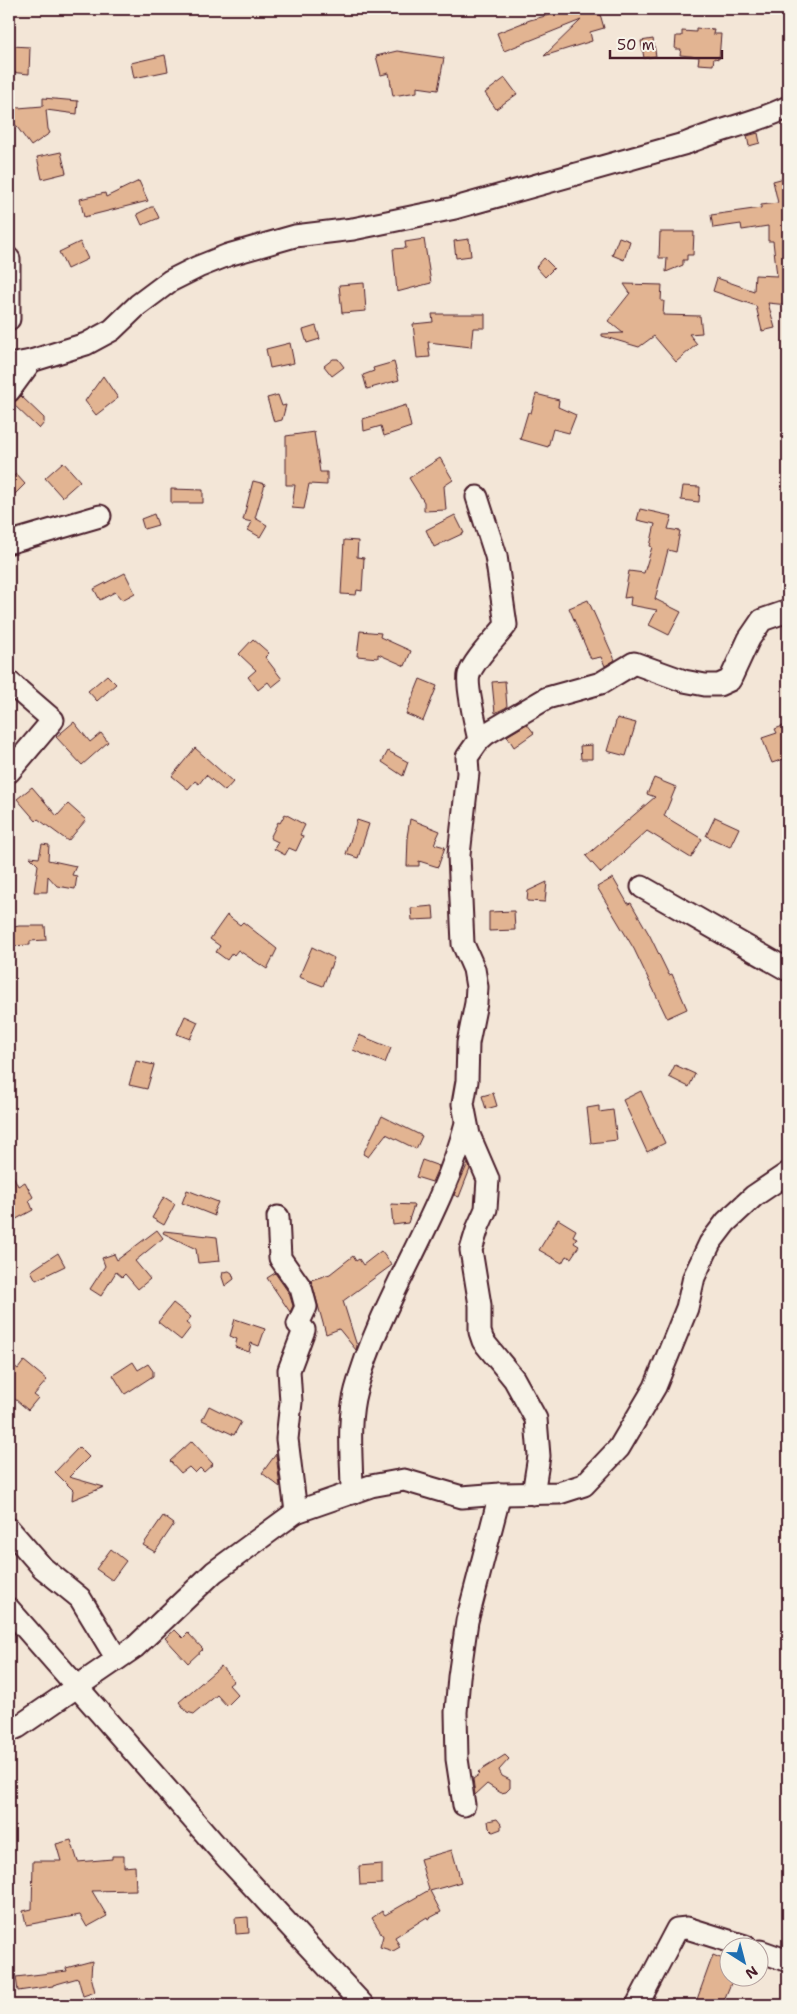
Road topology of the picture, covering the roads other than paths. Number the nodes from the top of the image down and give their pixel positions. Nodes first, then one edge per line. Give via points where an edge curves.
1 (788, 107) edge
2 (9, 260) edge
3 (9, 319) edge
4 (31, 361) junction
5 (9, 365) edge
6 (9, 391) edge
7 (477, 498) dead end
8 (100, 516) dead end
9 (10, 541) edge
10 (788, 611) edge
11 (9, 682) edge
12 (479, 740) junction
13 (9, 772) edge
14 (642, 887) dead end
15 (788, 970) edge
16 (466, 1123) junction
17 (788, 1173) edge
18 (278, 1217) dead end
19 (352, 1492) junction
20 (500, 1494) junction
21 (533, 1494) junction
22 (296, 1512) junction
23 (9, 1529) edge
24 (9, 1609) edge
25 (117, 1659) junction
26 (77, 1686) junction
27 (9, 1731) edge
28 (464, 1805) dead end
29 (720, 1938) edge
30 (770, 1954) edge
31 (788, 1960) edge
32 (362, 2005) edge
33 (637, 2005) edge

1 - 4 street via 766,118 713,132 687,143 455,208 353,229 294,236 228,255 170,281 112,330 86,344
2 - 3 street
4 - 5 street
4 - 6 street
7 - 12 street via 496,556 506,625 469,675 472,711
8 - 9 street
10 - 12 street via 762,620 749,639 730,680 719,686 684,682 634,663 601,683 547,698
11 - 13 street via 53,720
12 - 16 street via 467,757 459,855 464,944 477,987 463,1104
14 - 15 street
16 - 19 street via 460,1148 428,1224 372,1342 356,1392 351,1424
16 - 21 street via 488,1179 486,1209 471,1250 480,1305 480,1332 483,1341 522,1391 536,1420 540,1456
17 - 21 street via 754,1196 726,1222 710,1244 694,1277 687,1308 655,1387 619,1448 584,1485 559,1493
18 - 22 street via 280,1258 301,1288 306,1306 298,1324 304,1330 289,1370 291,1402 287,1439
19 - 20 street via 404,1480 462,1497
19 - 22 street
20 - 21 street
20 - 28 street via 467,1621 459,1678 457,1750
22 - 25 street via 214,1572 135,1647
23 - 25 street via 43,1568 80,1598
24 - 26 street
25 - 26 street
26 - 27 street
26 - 32 street via 220,1850
29 - 33 street via 687,1928 674,1932
30 - 31 street

